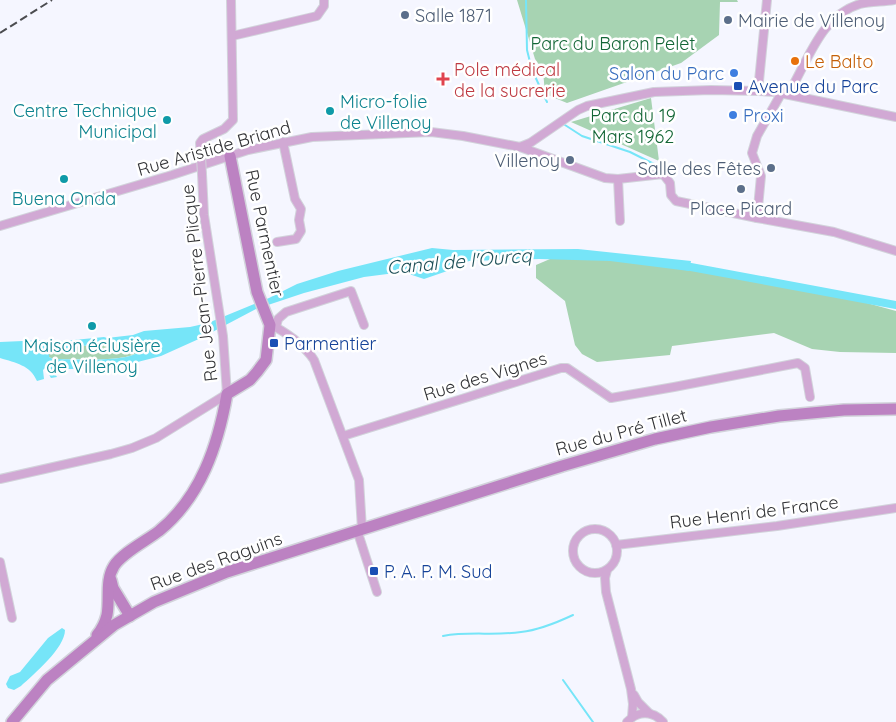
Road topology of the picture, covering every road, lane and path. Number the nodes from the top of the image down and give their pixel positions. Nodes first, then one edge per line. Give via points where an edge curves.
1 (231, 0) edge
2 (324, 0) edge
3 (767, 0) edge
4 (894, 0) edge
5 (232, 36) junction
6 (758, 91) junction
7 (781, 94) junction
8 (896, 117) edge
9 (283, 142) junction
10 (520, 147) junction
11 (230, 156) junction
12 (618, 179) junction
13 (757, 218) junction
14 (620, 220) dead end
15 (0, 226) edge
16 (277, 242) dead end
17 (896, 251) edge
18 (271, 323) junction
19 (364, 324) dead end
20 (227, 394) junction
21 (810, 397) dead end
22 (896, 409) edge
23 (343, 436) junction
24 (0, 479) edge
25 (896, 508) edge
26 (360, 530) junction
27 (616, 545) junction
28 (0, 562) edge
29 (607, 570) junction
30 (594, 573) junction
31 (109, 581) junction
32 (377, 592) dead end
33 (606, 592) junction
34 (12, 618) dead end
35 (126, 618) junction
36 (93, 641) junction
37 (631, 689) junction
38 (649, 713) junction
39 (629, 720) edge
40 (12, 722) edge
41 (662, 722) edge

1 - 5 street, Rue Jean-Pierre Plicque
2 - 5 street via 317,16
3 - 6 street
4 - 7 street via 862,4 839,14 824,30 791,89
5 - 20 street, Rue Jean-Pierre Plicque, bridge via 233,120 200,143 204,215 223,336
6 - 7 street
6 - 10 street via 654,92 587,106 530,144
7 - 8 street
7 - 13 street via 757,136 752,153 761,176
9 - 10 street, Rue Aristide Briand via 312,137 431,132
9 - 11 street, Rue Aristide Briand
9 - 16 street via 295,199 301,209 301,231 296,239
10 - 12 street, Rue Aristide Briand via 594,175
11 - 15 street, Rue Aristide Briand
11 - 18 street, Rue Parmentier via 257,292
12 - 13 street, Rue Aristide Briand via 662,174 670,183 676,201
12 - 14 street
13 - 17 street via 834,232
18 - 19 street via 286,312 351,292
18 - 20 street via 266,360 250,380
18 - 23 street, Rue Parmentier via 314,360
20 - 24 street via 156,438 132,448
20 - 31 street via 217,441 195,489 160,530 120,559
21 - 23 street, Rue des Vignes via 805,368 798,363 610,398 567,368 560,368
22 - 26 street, Rue du Pré Tillet via 788,415 678,433 579,460
23 - 26 street, Rue Parmentier via 359,480
25 - 27 street, Rue Henri de France
26 - 32 street, Rue Parmentier
26 - 35 street, Rue des Raguins via 227,572 154,602
27 - 29 street via 616,559
27 - 30 street via 607,533 600,530 585,531 579,536 573,556 581,568
28 - 34 street
29 - 30 street
29 - 33 street
30 - 33 street
31 - 35 street via 114,611
31 - 36 street via 104,626
33 - 37 street
35 - 36 street, Rue des Raguins
36 - 40 street, Rue des Raguins via 47,680
37 - 38 street
37 - 39 street via 633,704
38 - 39 street
38 - 41 street

